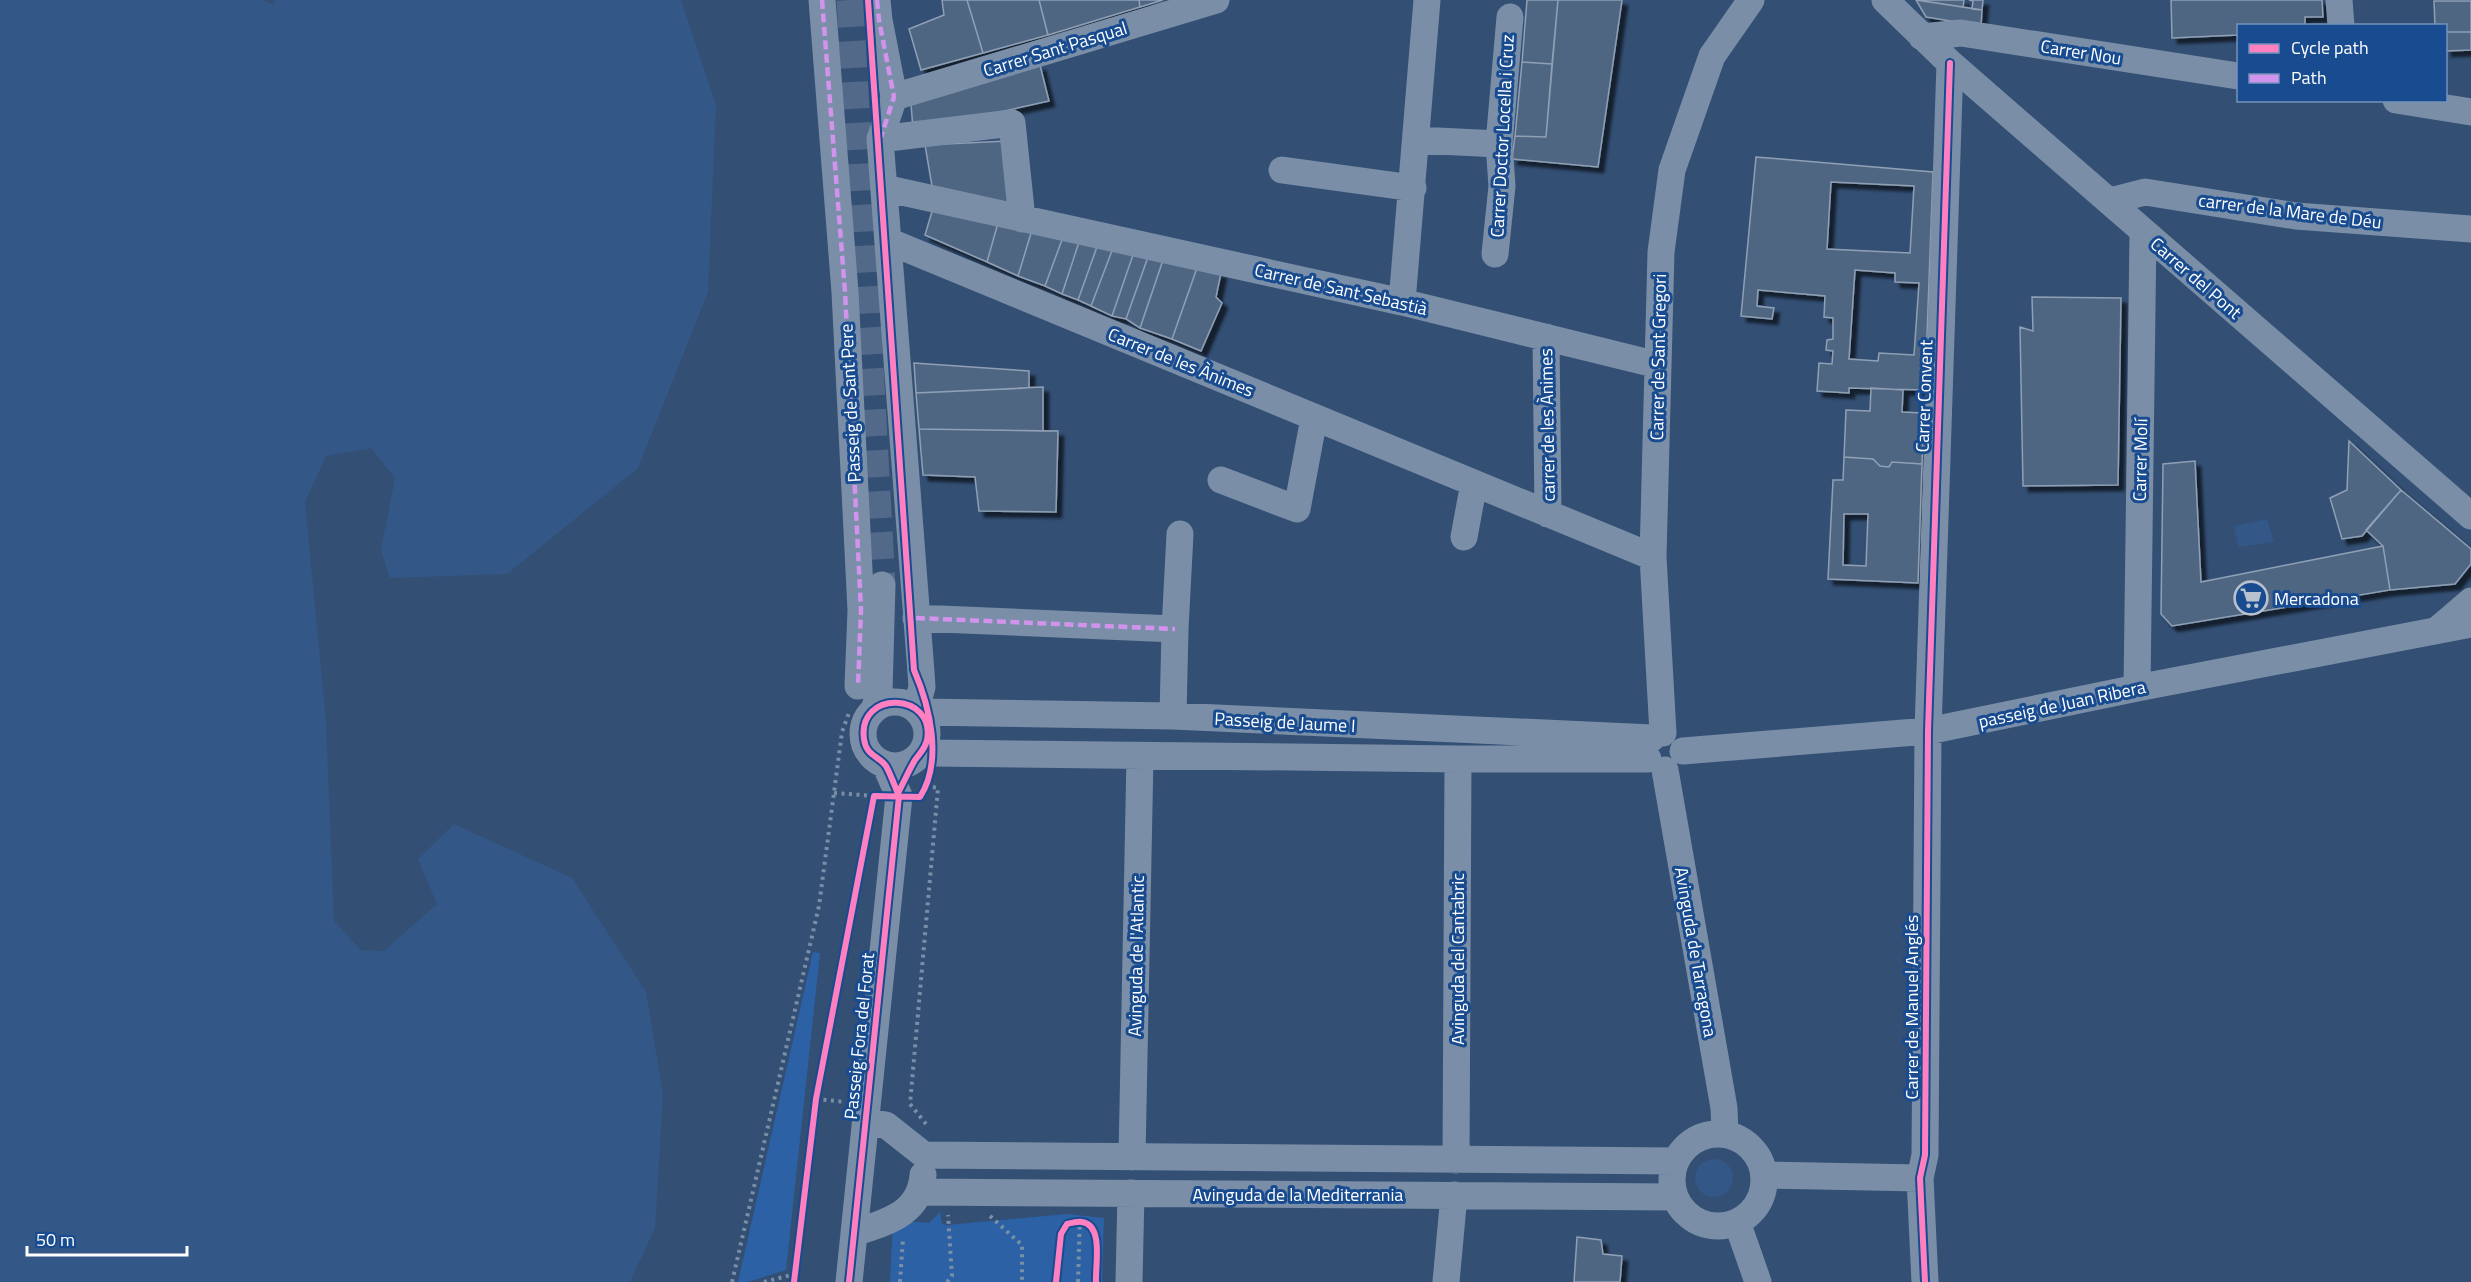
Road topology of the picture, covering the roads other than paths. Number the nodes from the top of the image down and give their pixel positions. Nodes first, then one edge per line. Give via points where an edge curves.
1 (822, 0) edge
2 (877, 0) edge
3 (1216, 0) edge
4 (1427, 0) edge
5 (1751, 0) edge
6 (1886, 0) edge
7 (2339, 0) edge
8 (1510, 17) dead end
9 (2342, 24) edge
10 (1922, 38) junction
11 (1950, 63) junction
12 (2237, 76) edge
13 (894, 98) junction
14 (2408, 102) edge
15 (2471, 112) edge
16 (880, 140) junction
17 (1417, 140) junction
18 (1499, 144) junction
19 (1282, 170) dead end
20 (884, 188) junction
21 (1413, 188) junction
22 (2110, 201) junction
23 (1022, 219) junction
24 (2471, 229) edge
25 (2143, 232) junction
26 (888, 241) junction
27 (1495, 254) dead end
28 (1402, 302) junction
29 (1546, 337) junction
30 (1658, 364) junction
31 (1314, 418) junction
32 (1221, 480) dead end
33 (1474, 483) junction
34 (1548, 514) junction
35 (2471, 516) edge
36 (1180, 534) dead end
37 (1464, 537) dead end
38 (1653, 557) junction
39 (2471, 601) edge
40 (916, 618) junction
41 (2471, 624) edge
42 (1175, 629) junction
43 (2436, 630) junction
44 (858, 686) road end
45 (2137, 688) junction
46 (914, 702) junction
47 (874, 710) junction
48 (1173, 717) junction
49 (1928, 731) junction
50 (1662, 750) junction
51 (920, 754) junction
52 (1140, 756) junction
53 (1458, 759) junction
54 (885, 764) junction
55 (898, 793) junction
56 (866, 1122) junction
57 (1725, 1134) junction
58 (924, 1155) junction
59 (1132, 1157) junction
60 (1456, 1160) junction
61 (1676, 1161) junction
62 (1764, 1175) junction
63 (1920, 1178) junction
64 (921, 1192) junction
65 (1131, 1193) junction
66 (1454, 1195) junction
67 (1675, 1197) junction
68 (1737, 1222) junction
69 (854, 1233) junction
70 (849, 1282) edge
71 (1129, 1282) edge
72 (1446, 1282) edge
73 (1758, 1282) edge
74 (1925, 1282) edge

1 - 44 street, Passeig de Sant Pere via 845,292 861,610
2 - 13 street
3 - 13 street, Carrer Sant Pasqual
4 - 17 street
5 - 30 street, Carrer de Sant Gregori via 1712,56 1672,170 1661,252
6 - 10 street, Carrer del Pont
7 - 9 street
8 - 18 street, Carrer Doctor Locella i Cruz
10 - 11 street, Carrer del Pont
10 - 12 street, Carrer Nou via 1961,33
11 - 22 street, Carrer del Pont
11 - 49 street, Carrer Convent
13 - 16 street
14 - 15 street
16 - 20 street
16 - 23 street via 1012,123
17 - 18 street
17 - 21 street
18 - 27 street, Carrer Doctor Locella i Cruz via 1502,186
19 - 21 street
20 - 23 street, Carrer de Sant Sebastià
20 - 26 street
21 - 28 street
22 - 24 street, carrer de la Mare de Déu via 2145,192 2296,216
22 - 25 street, Carrer del Pont
23 - 28 street, Carrer de Sant Sebastià
25 - 35 street, Carrer del Pont
25 - 45 street, Carrer Molí
26 - 31 street, Carrer de les Ànimes
26 - 40 street
28 - 29 street, Carrer de Sant Sebastià
29 - 30 street, Carrer de Sant Sebastià
29 - 34 street, carrer de les Ànimes
30 - 38 street, Carrer de Sant Gregori
31 - 32 street via 1297,510
31 - 33 street, Carrer de les Ànimes
33 - 34 street, Carrer de les Ànimes
33 - 37 street
34 - 38 street, Carrer de les Ànimes
36 - 42 street
38 - 50 street, Carrer de Sant Gregori
39 - 43 street, passeig de Juan Ribera
40 - 42 street
40 - 46 street
41 - 43 street, passeig de Juan Ribera
42 - 48 street
43 - 45 street, passeig de Juan Ribera
45 - 49 street, passeig de Juan Ribera
46 - 47 street via 888,703
46 - 47 street via 893,687 882,585 879,693
46 - 48 street, Passeig de Jaume I
46 - 51 street via 926,724
47 - 54 street via 864,728 864,738 868,751
48 - 50 street, Passeig de Jaume I
49 - 50 street, passeig de Juan Ribera
49 - 63 street, Carrer de Manuel Anglés via 1925,1155
50 - 53 street, Passeig de Jaume I
50 - 57 street, Avinguda de Tarragona via 1724,1107
51 - 52 street, Passeig de Jaume I
51 - 54 street via 899,766
51 - 55 street, Passeig Fora del Forat
52 - 53 street, Passeig de Jaume I
52 - 59 street, Avinguda de l'Atlantic
53 - 60 street, Avinguda del Cantabric
54 - 55 street, Passeig Fora del Forat
55 - 56 street, Passeig Fora del Forat
56 - 58 street via 886,1125
56 - 69 street, Passeig Fora del Forat
57 - 61 street via 1696,1140
57 - 62 street via 1751,1148
58 - 59 street, Avinguda de la Mediterrania
58 - 64 street
59 - 60 street, Avinguda de la Mediterrania
60 - 61 street, Avinguda de la Mediterrania
61 - 67 street via 1672,1173
62 - 63 street
62 - 68 street via 1758,1203
63 - 74 street, Carrer de Manuel Anglés
64 - 65 street, Avinguda de la Mediterrania
64 - 69 street via 893,1220
65 - 66 street, Avinguda de la Mediterrania
65 - 71 street
66 - 67 street, Avinguda de la Mediterrania
66 - 72 street
67 - 68 street via 1694,1220 1723,1226
68 - 73 street
69 - 70 street, Passeig Fora del Forat

